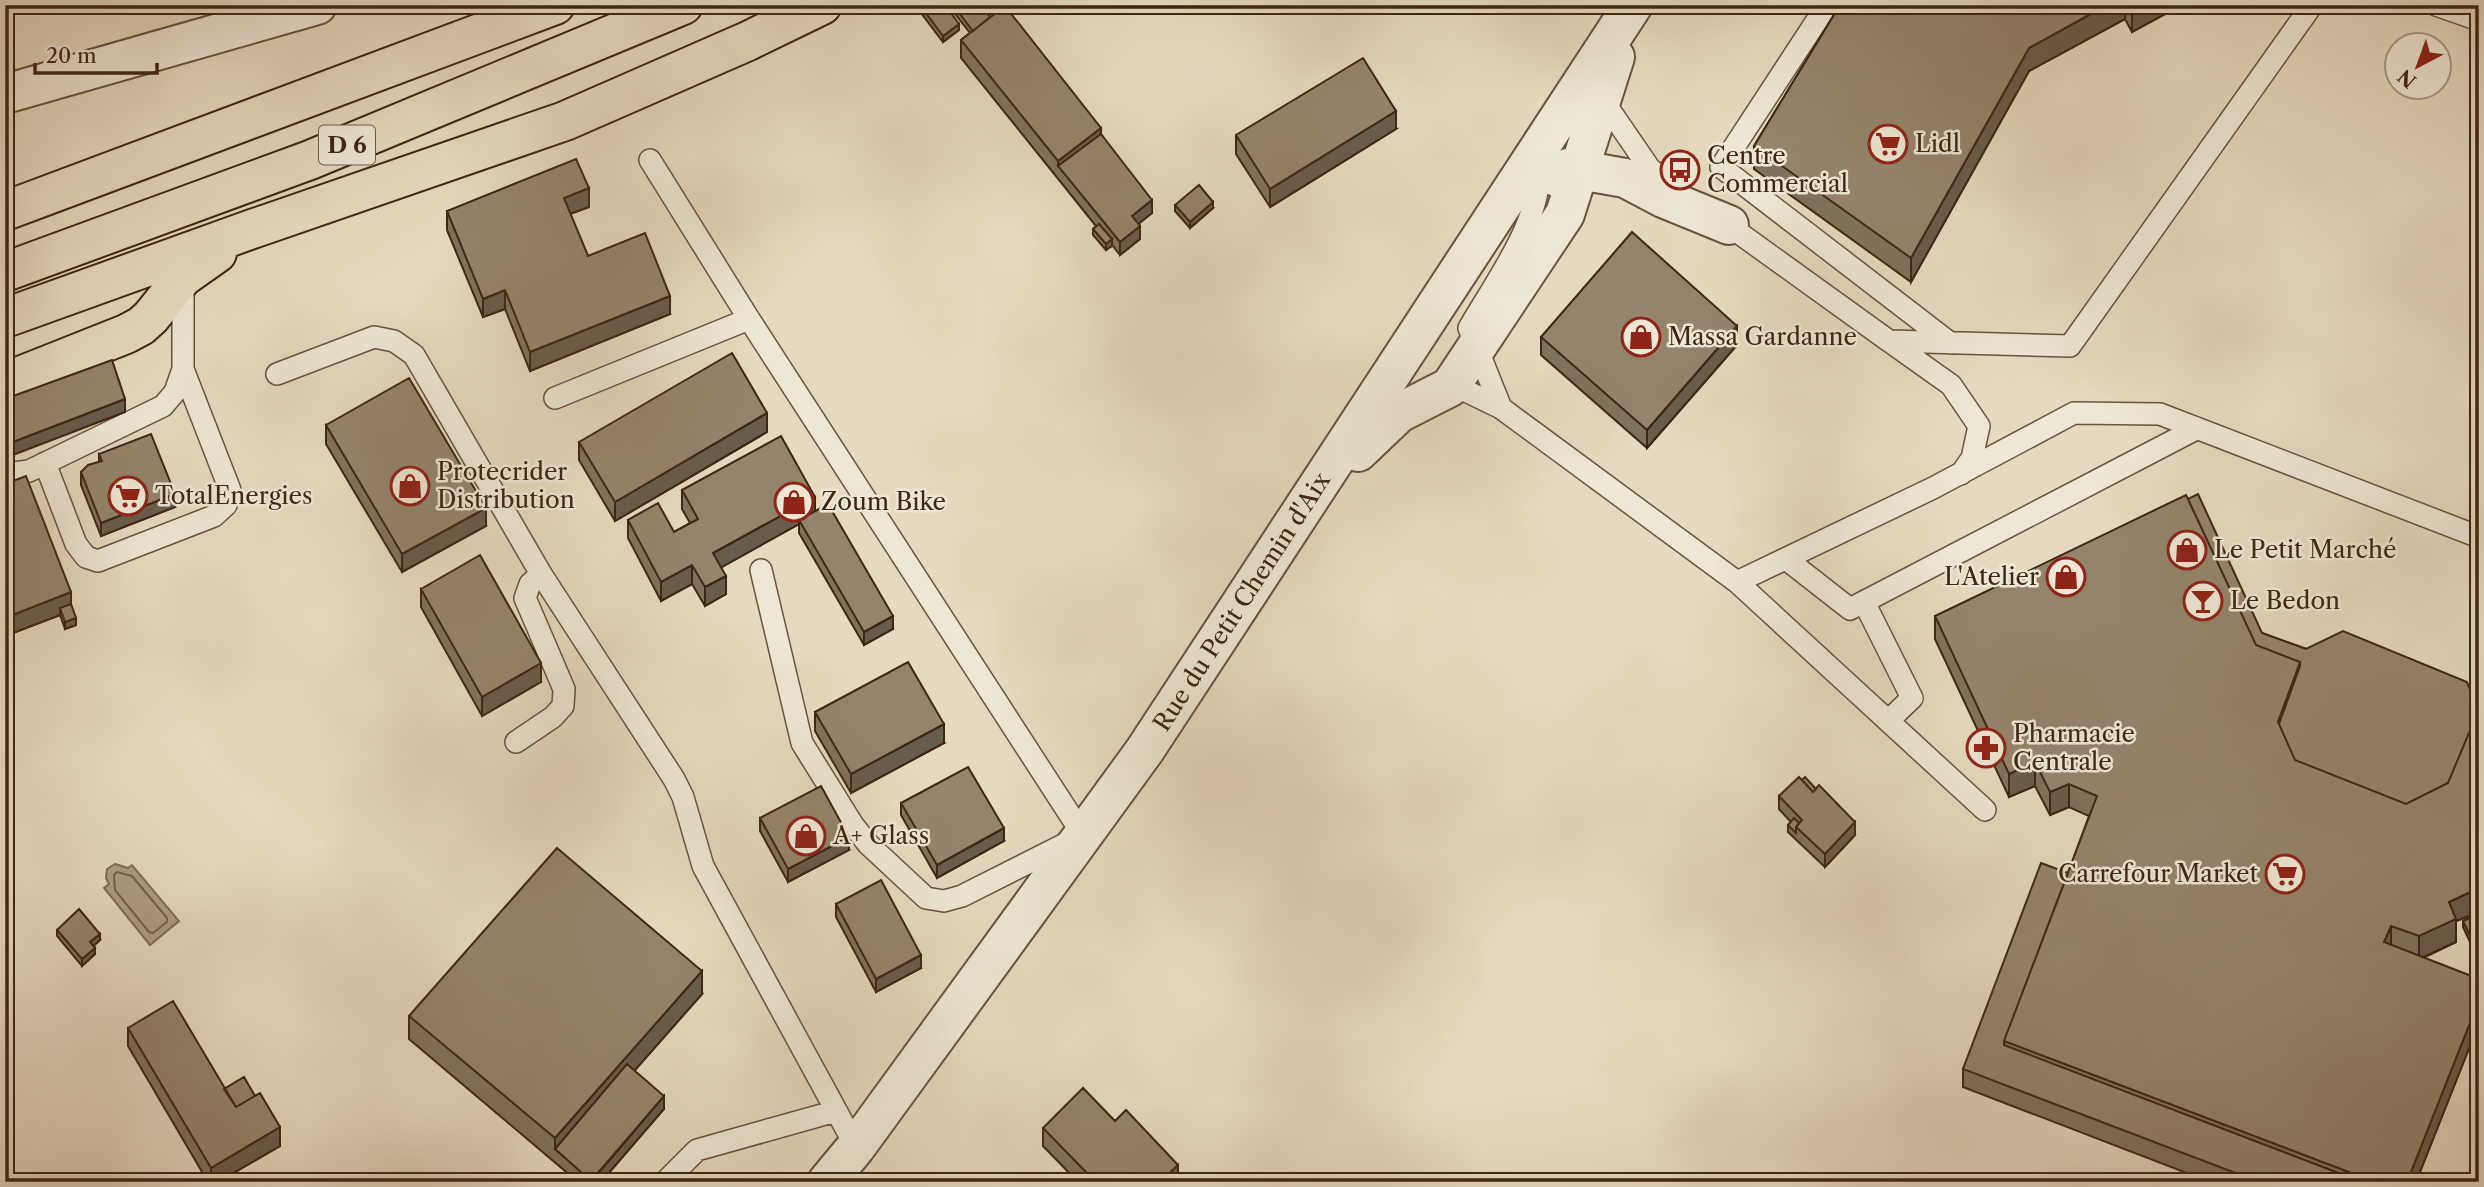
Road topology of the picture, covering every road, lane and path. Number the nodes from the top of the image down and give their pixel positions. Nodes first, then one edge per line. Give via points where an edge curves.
1 (317, 5) edge
2 (555, 5) edge
3 (683, 5) edge
4 (822, 5) edge
5 (1827, 5) edge
6 (2312, 5) edge
7 (2436, 5) edge
8 (1632, 8) edge
9 (2479, 20) edge
10 (5, 94) edge
11 (1602, 99) junction
12 (1540, 149) junction
13 (650, 160) dead end
14 (1579, 170) junction
15 (1537, 191) junction
16 (5, 211) edge
17 (1729, 225) junction
18 (255, 228) junction
19 (1475, 247) junction
20 (5, 272) edge
21 (183, 277) junction
22 (5, 318) edge
23 (749, 319) junction
24 (1889, 341) junction
25 (1950, 342) junction
26 (1477, 347) junction
27 (183, 369) junction
28 (277, 374) dead end
29 (5, 382) edge
30 (1450, 387) junction
31 (555, 398) dead end
32 (1501, 408) junction
33 (2196, 429) junction
34 (45, 463) junction
35 (5, 474) edge
36 (1961, 474) junction
37 (1311, 497) junction
38 (2479, 537) edge
39 (1786, 559) junction
40 (761, 570) dead end
41 (541, 574) junction
42 (1737, 582) junction
43 (1864, 601) junction
44 (1888, 721) junction
45 (516, 742) dead end
46 (1985, 810) dead end
47 (1083, 835) junction
48 (836, 1111) junction
49 (856, 1147) junction
50 (665, 1182) edge
51 (827, 1182) edge

1 - 10 street
2 - 16 highway, D 6
3 - 20 highway, D 6 via 310,160
4 - 18 highway via 565,121
5 - 25 lane via 1721,167
6 - 25 lane via 2070,346
7 - 9 lane
8 - 11 street
8 - 12 street, Rue du Petit Chemin d'Aix
11 - 14 street
11 - 17 lane via 1650,169
12 - 15 lane
12 - 19 street, Rue du Petit Chemin d'Aix
13 - 23 lane
14 - 15 street via 1569,168
14 - 17 street via 1625,178
14 - 26 street via 1565,214
15 - 19 street
15 - 26 lane via 1532,216 1469,328
17 - 24 lane
18 - 21 highway
18 - 22 highway
19 - 37 street, Rue du Petit Chemin d'Aix
21 - 27 lane
21 - 29 highway via 141,327
23 - 31 lane
23 - 47 lane
24 - 25 lane
24 - 36 lane via 1951,385 1979,426 1972,458
26 - 30 street
26 - 32 lane
27 - 34 lane via 176,392 163,407
27 - 34 lane via 230,490 226,505 214,516 99,561 86,557 76,544
28 - 41 lane via 374,337 394,341 414,355
30 - 32 lane
30 - 37 street via 1399,413
32 - 42 lane
33 - 36 lane via 2160,415 2074,412
33 - 38 lane
33 - 43 lane
34 - 35 lane
36 - 39 lane
37 - 47 street, Rue du Petit Chemin d'Aix
39 - 42 lane
39 - 43 lane via 1850,609
40 - 47 lane via 802,743 868,844 926,898 944,901 962,896
41 - 45 lane via 530,584 525,598 564,689 563,706
41 - 48 lane via 674,779 703,866
42 - 44 lane
43 - 44 lane via 1912,698
44 - 46 lane
47 - 49 street, Rue du Petit Chemin d'Aix
48 - 49 lane
48 - 50 lane via 697,1150
49 - 51 street, Rue du Petit Chemin d'Aix

